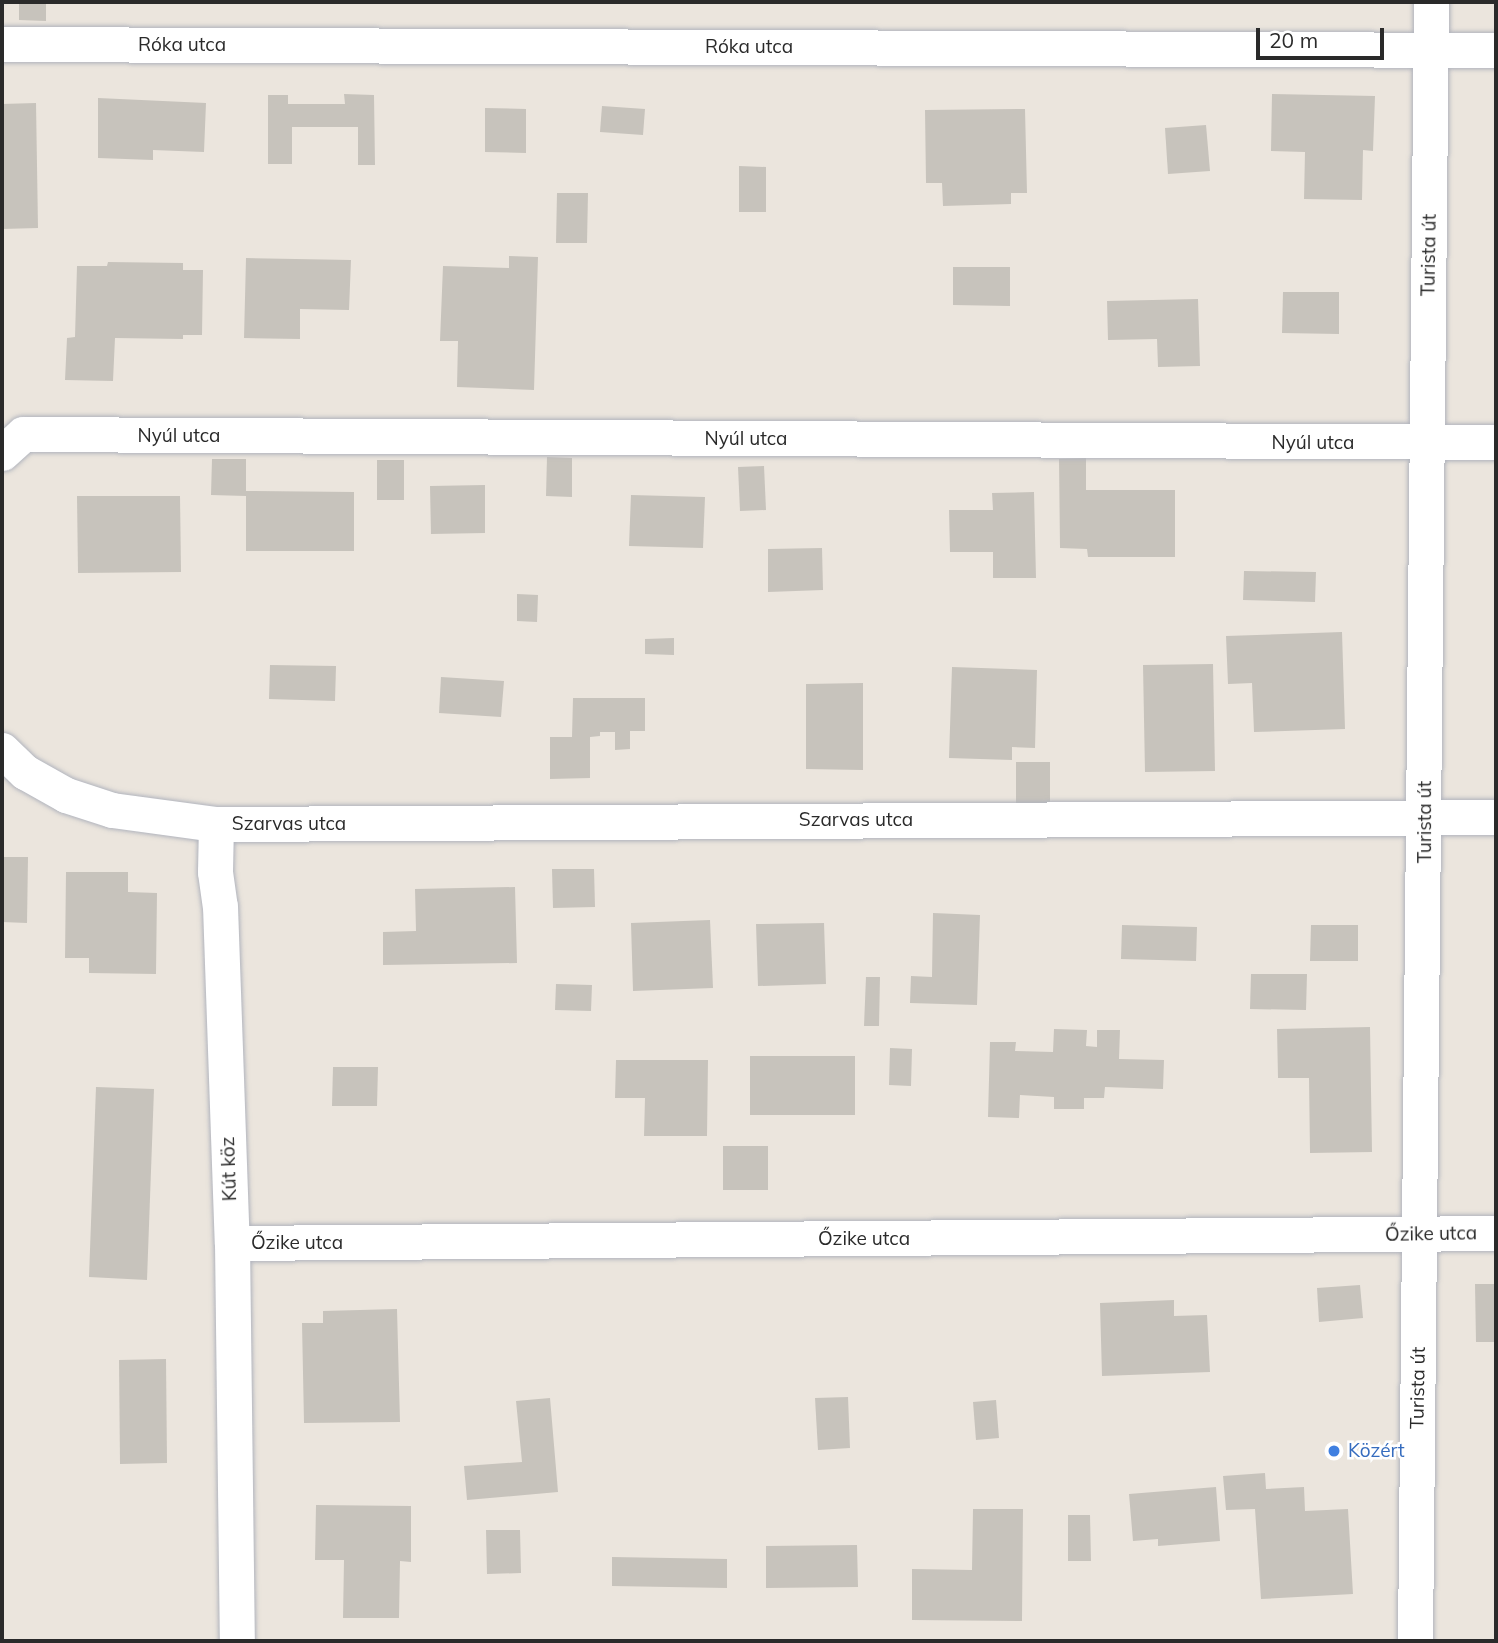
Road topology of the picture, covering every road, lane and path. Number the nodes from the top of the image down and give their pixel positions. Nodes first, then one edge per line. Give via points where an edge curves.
1 (1431, 2) edge
2 (2, 44) edge
3 (1496, 50) edge
4 (1431, 51) junction
5 (1496, 442) edge
6 (1426, 444) junction
7 (2, 453) edge
8 (2, 750) edge
9 (1425, 816) junction
10 (1496, 817) edge
11 (216, 824) junction
12 (1496, 1233) edge
13 (1420, 1235) junction
14 (232, 1243) junction
15 (237, 1641) edge
16 (1415, 1641) edge

1 - 4 street, Turista út
2 - 4 street, Róka utca
3 - 4 street, Róka utca
4 - 6 street, Turista út
5 - 6 street, Nyúl utca
6 - 7 street, Nyúl utca via 23,435
6 - 9 street, Turista út
8 - 11 street, Szarvas utca via 25,772 66,795 111,810
9 - 10 street, Szarvas utca
9 - 11 street, Szarvas utca
9 - 13 street, Turista út
11 - 14 street, Kút köz
12 - 13 street, Őzike utca
13 - 14 street, Őzike utca
13 - 16 street, Turista út
14 - 15 street, Kút köz

